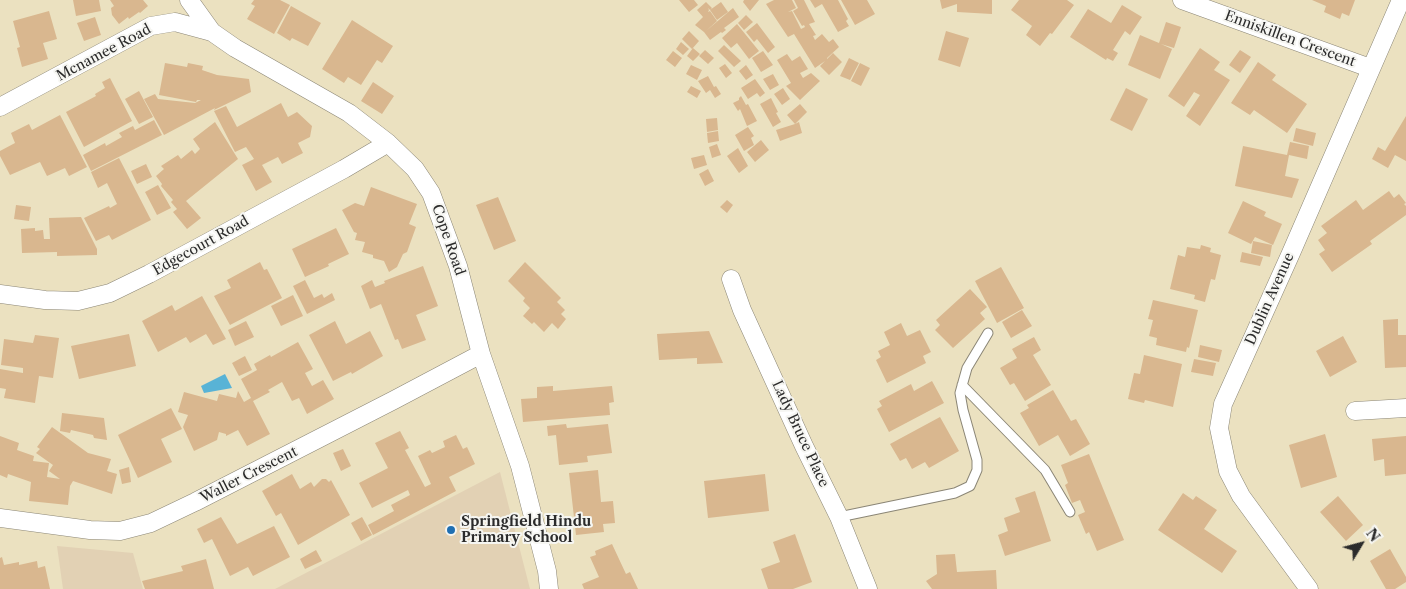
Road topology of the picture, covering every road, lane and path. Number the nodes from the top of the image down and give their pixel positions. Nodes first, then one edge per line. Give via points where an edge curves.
1 (189, 0) edge
2 (1182, 0) edge
3 (1401, 0) edge
4 (212, 32) junction
5 (1370, 68) junction
6 (0, 106) edge
7 (388, 143) junction
8 (731, 279) dead end
9 (0, 294) edge
10 (988, 333) dead end
11 (481, 354) junction
12 (962, 385) junction
13 (1406, 408) edge
14 (1355, 411) dead end
15 (1070, 512) dead end
16 (839, 517) junction
17 (0, 518) edge
18 (549, 589) edge
19 (868, 589) edge
20 (1309, 589) edge

1 - 4 street, Cope Road
2 - 5 street, Enniskillen Crescent
3 - 5 street, Dublin Avenue
4 - 6 street, Mcnamee Road via 175,22 152,26
4 - 7 street, Cope Road via 349,113
5 - 20 street, Dublin Avenue via 1223,404 1219,428 1228,471 1241,496
7 - 9 street, Edgecourt Road via 110,293 78,300 45,300
7 - 11 street, Cope Road via 415,169 431,193 458,266
8 - 16 street, Lady Bruce Place via 742,310
10 - 12 lane via 967,368
11 - 17 street, Waller Crescent via 152,522 120,531
11 - 18 street, Cope Road via 520,466
12 - 15 lane via 1045,470
12 - 16 lane via 960,399 977,460 977,470 970,486 955,493
13 - 14 street
16 - 19 street, Lady Bruce Place

